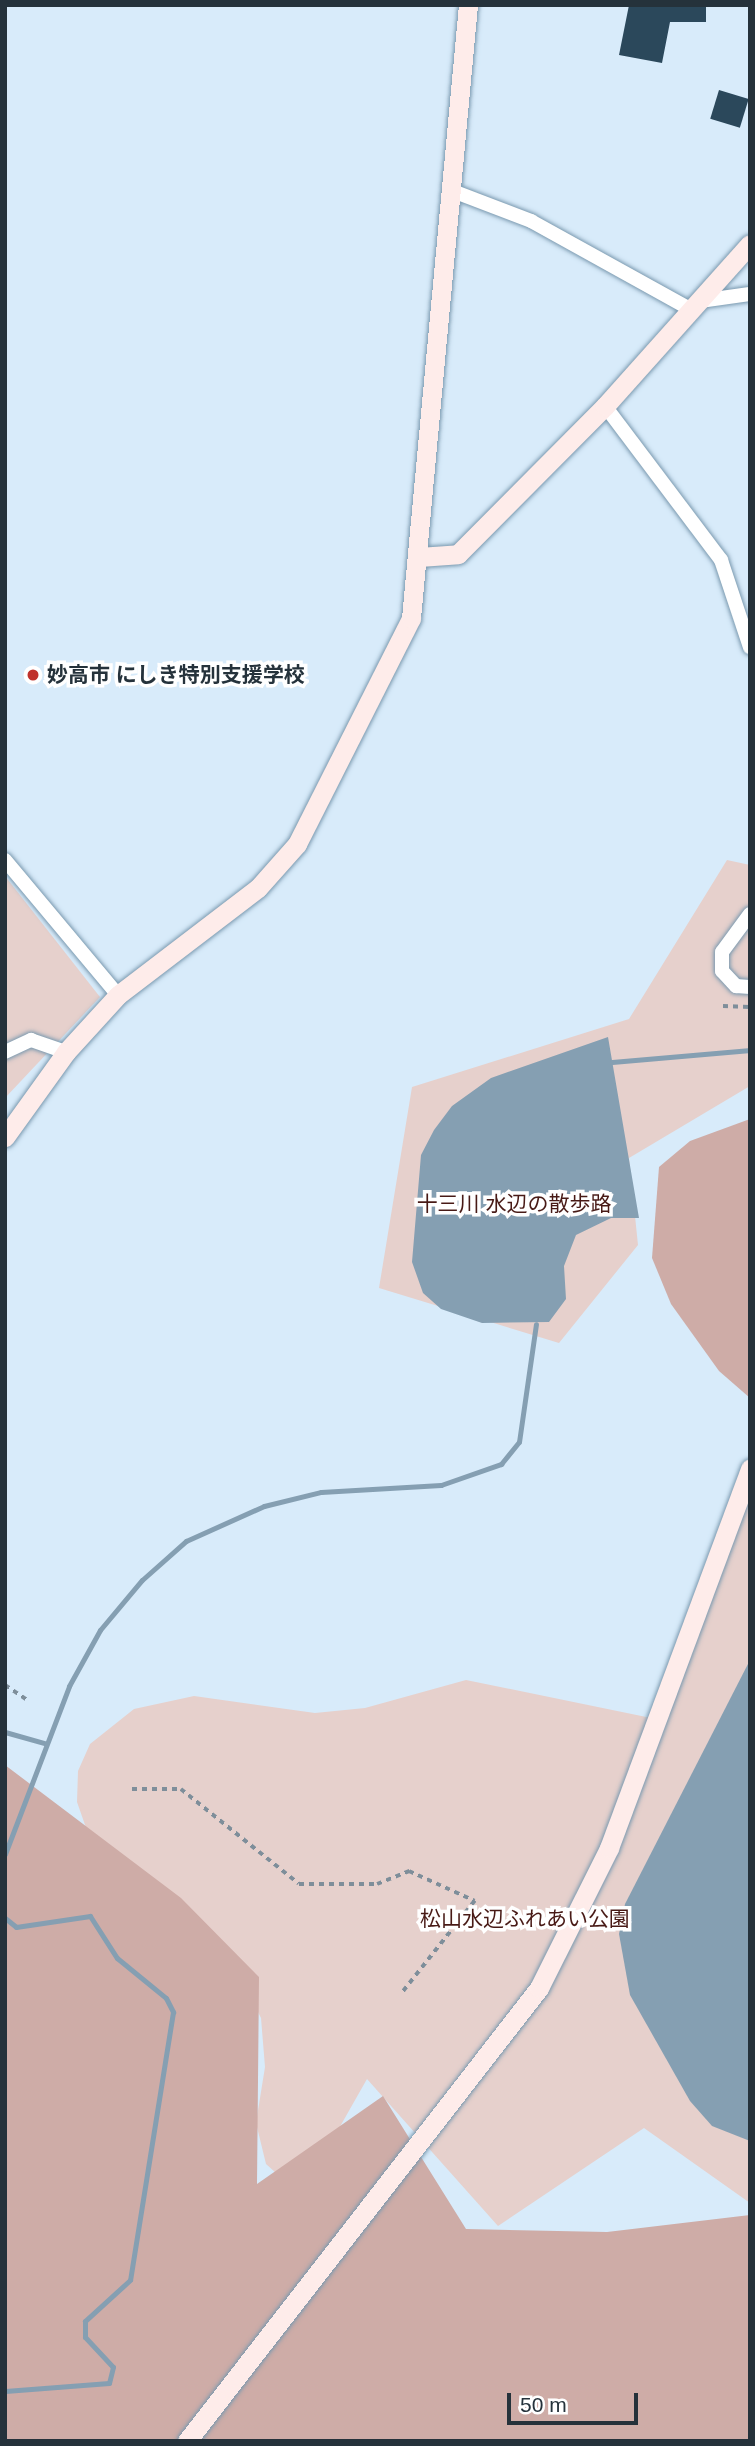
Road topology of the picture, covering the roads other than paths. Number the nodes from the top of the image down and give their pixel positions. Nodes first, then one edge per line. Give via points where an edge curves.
1 (468, 5) edge
2 (450, 190) junction
3 (750, 244) edge
4 (750, 294) edge
5 (695, 305) junction
6 (605, 406) junction
7 (419, 557) junction
8 (750, 647) edge
9 (5, 860) edge
10 (750, 914) edge
11 (750, 987) edge
12 (118, 995) junction
13 (5, 1052) edge
14 (66, 1052) junction
15 (5, 1137) edge
16 (750, 1468) edge
17 (187, 2441) edge

1 - 2 street
2 - 5 street via 531,221
2 - 7 street
3 - 5 street
4 - 5 street
5 - 6 street
6 - 7 street via 458,554
6 - 8 street via 721,560
7 - 12 street via 411,618 387,676 297,844 258,888
9 - 12 street
10 - 11 street via 722,952 722,971 736,986
12 - 14 street
13 - 14 street via 31,1040
14 - 15 street
16 - 17 street via 609,1848 545,1978

